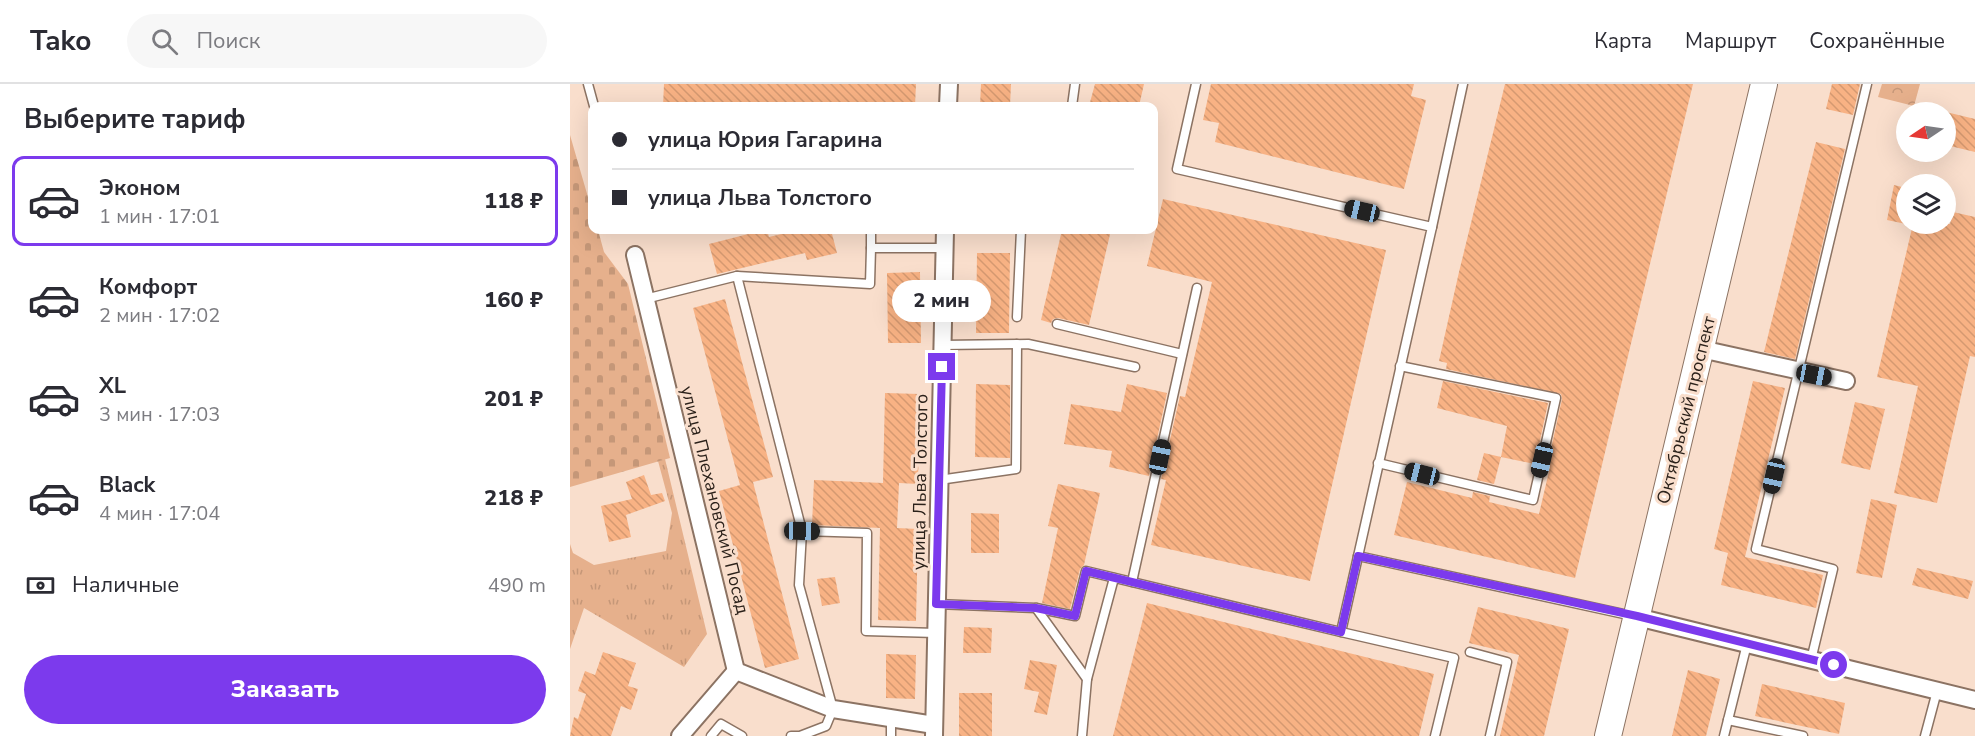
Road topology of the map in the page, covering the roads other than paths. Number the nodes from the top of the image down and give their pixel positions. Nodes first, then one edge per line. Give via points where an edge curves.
1 (588, 84) edge
2 (949, 84) edge
3 (1075, 84) edge
4 (1196, 84) edge
5 (1463, 84) edge
6 (1764, 84) edge
7 (1867, 84) edge
8 (593, 102) edge
9 (948, 102) edge
10 (1072, 102) edge
11 (1432, 227) junction
12 (871, 234) edge
13 (945, 234) edge
14 (1021, 234) edge
15 (871, 248) junction
16 (945, 248) junction
17 (634, 255) dead end
18 (737, 276) junction
19 (1197, 288) dead end
20 (645, 299) junction
21 (1017, 317) dead end
22 (1057, 324) dead end
23 (1017, 344) junction
24 (942, 345) junction
25 (1701, 349) junction
26 (1182, 354) junction
27 (1400, 366) junction
28 (1135, 367) dead end
29 (1798, 372) junction
30 (1846, 381) dead end
31 (1378, 463) junction
32 (939, 480) junction
33 (802, 531) junction
34 (1358, 556) junction
35 (1114, 578) junction
36 (1132, 582) junction
37 (936, 604) junction
38 (1036, 608) junction
39 (1637, 616) junction
40 (1341, 632) junction
41 (936, 633) junction
42 (1747, 644) junction
43 (1470, 652) dead end
44 (1811, 660) junction
45 (736, 671) junction
46 (1087, 680) junction
47 (1936, 691) junction
48 (1975, 700) edge
49 (833, 709) junction
50 (1728, 720) junction
51 (891, 728) edge
52 (934, 731) edge
53 (680, 736) edge
54 (711, 736) edge
55 (742, 736) edge
56 (791, 736) edge
57 (1082, 736) edge
58 (1435, 736) edge
59 (1490, 736) edge
60 (1608, 736) edge
61 (1724, 736) edge
62 (1803, 736) edge
63 (1925, 736) edge

1 - 8 lane
2 - 9 street
3 - 10 lane
4 - 11 lane via 1177,169
5 - 11 lane
6 - 25 main road, Октябрьский проспект
7 - 29 lane
11 - 27 lane
12 - 15 lane
13 - 16 street, улица Льва Толстого
14 - 21 lane
15 - 16 lane
15 - 18 lane via 870,284
16 - 24 street, улица Льва Толстого
17 - 20 street, улица Плехановский Посад
18 - 20 lane
18 - 33 lane
19 - 26 lane
20 - 45 street, улица Плехановский Посад
22 - 26 lane
23 - 24 lane
23 - 28 lane
23 - 32 lane via 1016,469
24 - 32 street, улица Льва Толстого
25 - 29 street
25 - 39 main road, Октябрьский проспект
26 - 36 lane
27 - 31 lane
27 - 31 lane via 1556,398 1533,500
29 - 30 street
29 - 44 lane via 1756,549 1833,569
31 - 34 lane
32 - 37 street, улица Льва Толстого
33 - 41 lane via 867,532 866,631
33 - 49 lane via 799,585
34 - 39 lane
34 - 40 lane
35 - 36 lane
35 - 38 lane via 1086,571 1075,616
35 - 46 lane
36 - 40 lane
37 - 38 lane
37 - 41 street, улица Льва Толстого
38 - 46 lane
39 - 42 street
39 - 60 main road, Октябрьский проспект
40 - 58 lane via 1454,658
41 - 52 street, улица Льва Толстого
42 - 44 street
42 - 50 lane
43 - 59 lane via 1507,662
44 - 47 street
45 - 49 street
45 - 53 street
46 - 57 lane
47 - 48 street
47 - 63 lane
49 - 51 street
49 - 56 lane via 826,726
50 - 61 lane
50 - 62 lane
51 - 52 street
54 - 55 lane via 721,724

